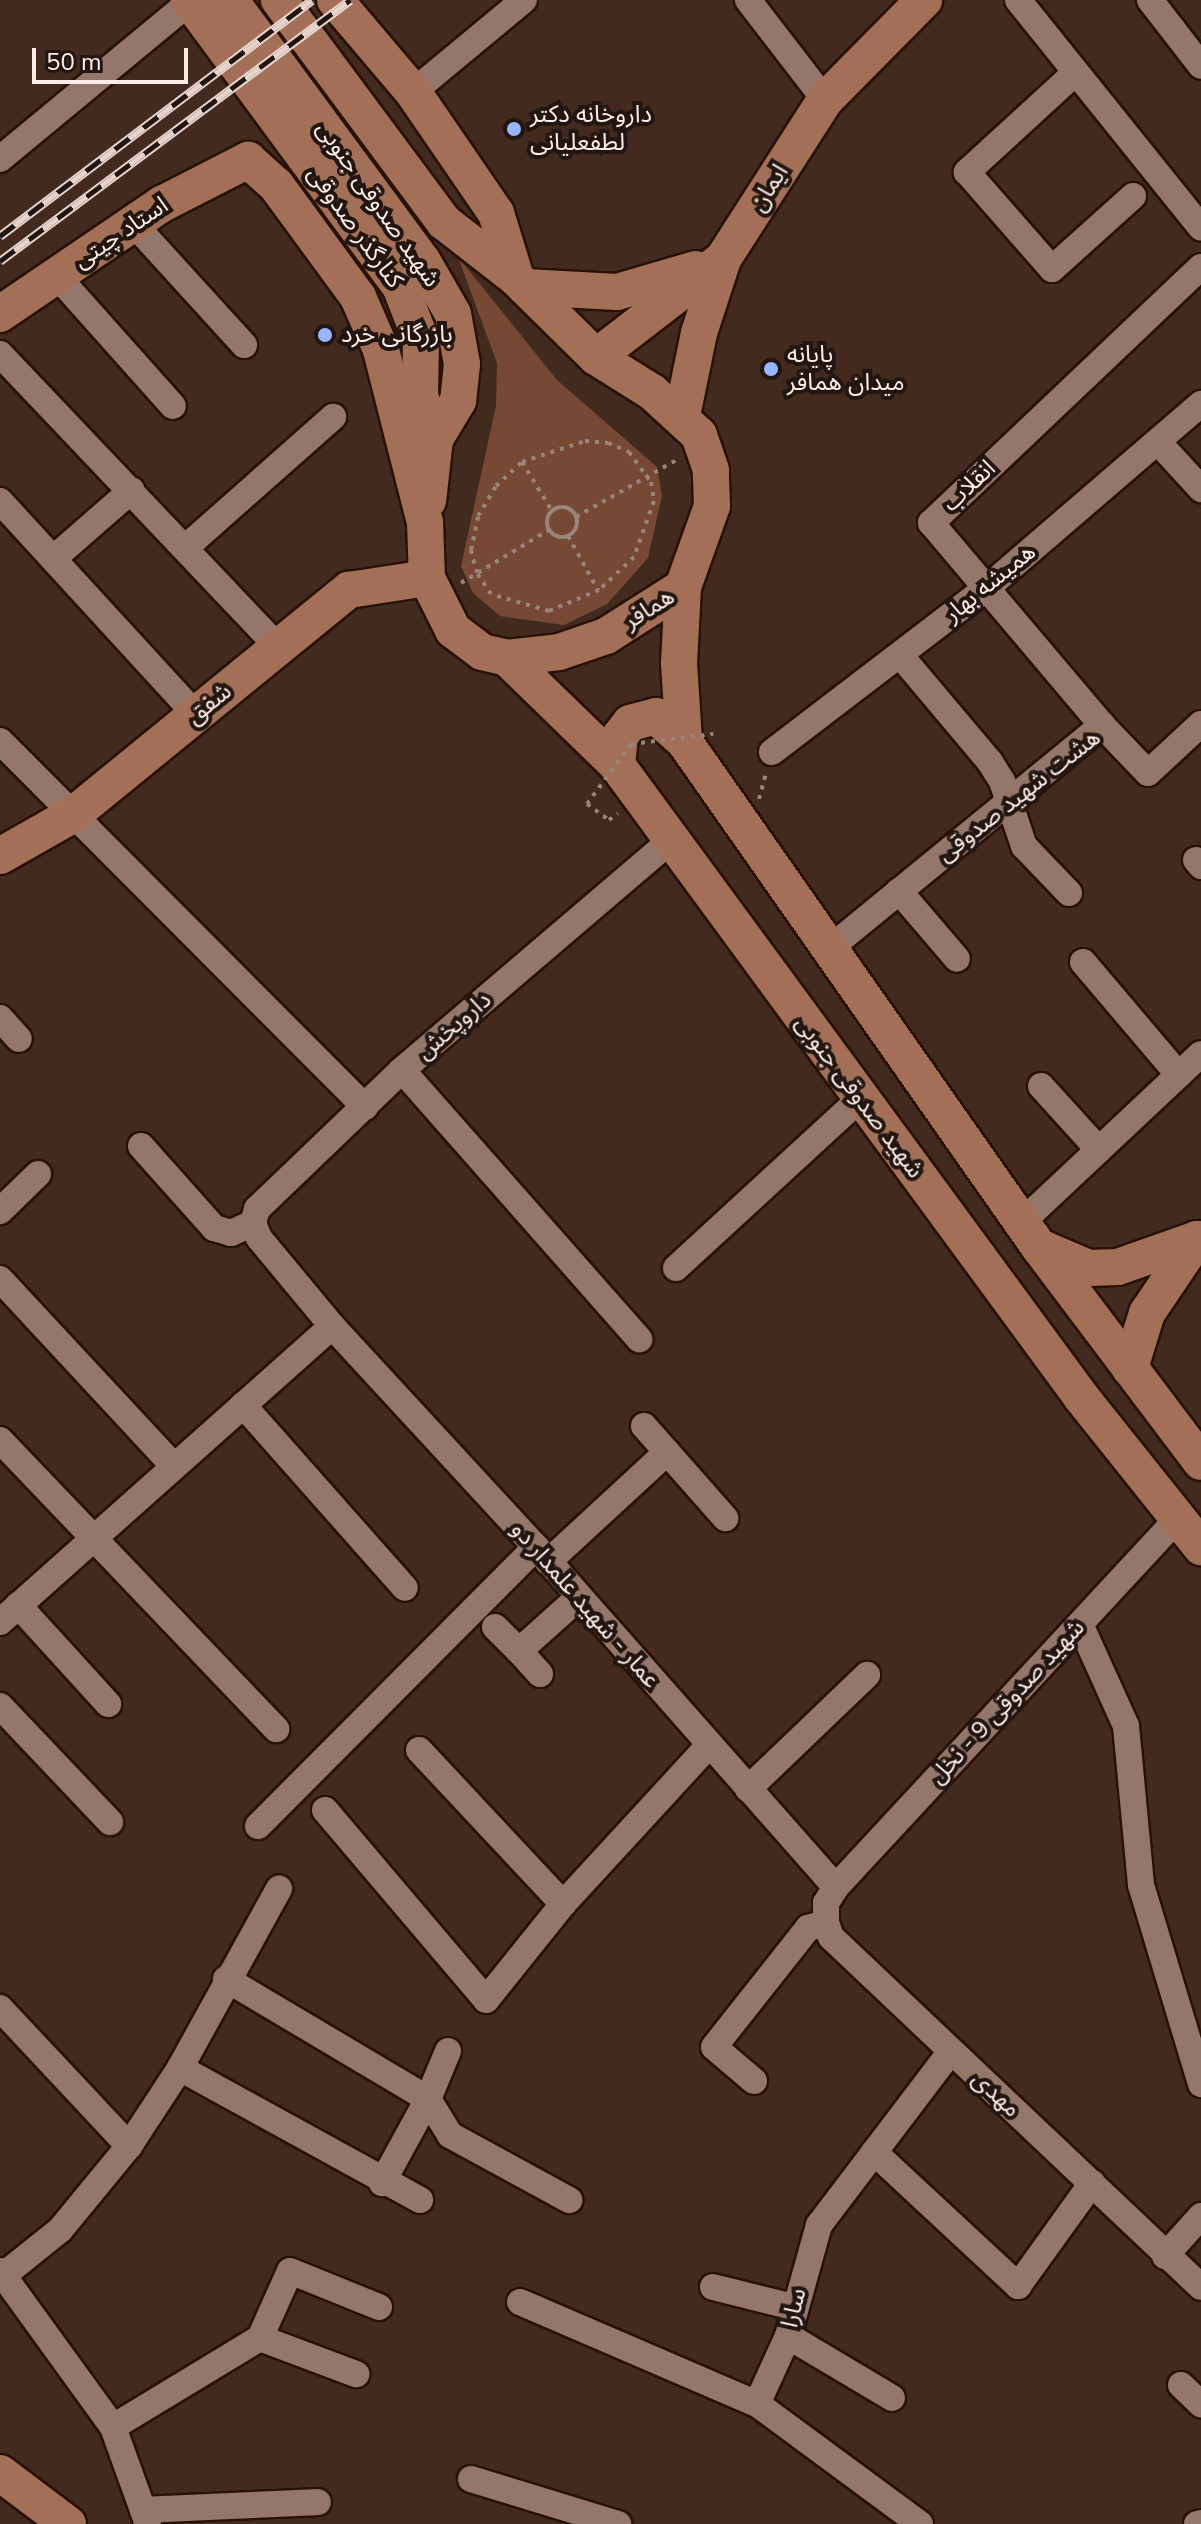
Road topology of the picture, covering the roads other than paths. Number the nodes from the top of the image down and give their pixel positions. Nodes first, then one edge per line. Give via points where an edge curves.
1 (230, 0) edge
2 (279, 0) edge
3 (335, 0) edge
4 (524, 0) edge
5 (748, 0) edge
6 (924, 0) edge
7 (1018, 0) edge
8 (1150, 0) edge
9 (190, 1) edge
10 (1201, 66) edge
11 (1075, 73) junction
12 (413, 92) junction
13 (825, 100) junction
14 (271, 117) junction
15 (0, 159) edge
16 (248, 160) junction
17 (1133, 196) dead end
18 (133, 223) junction
19 (1201, 228) edge
20 (723, 259) junction
21 (1201, 267) edge
22 (57, 276) junction
23 (521, 282) junction
24 (0, 314) edge
25 (244, 345) dead end
26 (0, 354) edge
27 (596, 357) junction
28 (1201, 404) edge
29 (173, 406) dead end
30 (682, 416) junction
31 (333, 417) dead end
32 (435, 439) junction
33 (1158, 442) junction
34 (1201, 489) edge
35 (132, 490) junction
36 (0, 501) edge
37 (425, 522) junction
38 (185, 548) junction
39 (54, 558) junction
40 (683, 587) junction
41 (988, 587) junction
42 (432, 588) junction
43 (278, 647) junction
44 (900, 655) junction
45 (507, 658) junction
46 (195, 714) junction
47 (1102, 725) junction
48 (1199, 730) edge
49 (699, 737) junction
50 (0, 741) edge
51 (772, 752) road end
52 (617, 765) junction
53 (1009, 801) junction
54 (74, 814) junction
55 (669, 842) junction
56 (0, 856) edge
57 (899, 891) junction
58 (1069, 893) dead end
59 (830, 948) junction
60 (957, 959) dead end
61 (1083, 962) dead end
62 (0, 1018) edge
63 (19, 1039) dead end
64 (1201, 1054) edge
65 (402, 1070) junction
66 (1179, 1075) junction
67 (1041, 1086) dead end
68 (860, 1099) junction
69 (365, 1107) junction
70 (141, 1146) dead end
71 (1099, 1150) junction
72 (38, 1174) dead end
73 (0, 1211) edge
74 (253, 1223) junction
75 (1030, 1234) junction
76 (1199, 1237) edge
77 (676, 1268) dead end
78 (0, 1279) edge
79 (332, 1326) junction
80 (639, 1339) dead end
81 (1130, 1368) junction
82 (243, 1405) junction
83 (644, 1426) dead end
84 (0, 1440) edge
85 (667, 1452) junction
86 (1201, 1462) edge
87 (174, 1466) junction
88 (725, 1518) dead end
89 (1178, 1518) junction
90 (94, 1537) junction
91 (1201, 1547) edge
92 (542, 1554) junction
93 (405, 1588) dead end
94 (578, 1598) junction
95 (9, 1614) edge
96 (1080, 1624) junction
97 (495, 1627) dead end
98 (519, 1651) junction
99 (540, 1674) dead end
100 (867, 1675) dead end
101 (108, 1704) dead end
102 (0, 1706) edge
103 (276, 1729) dead end
104 (709, 1745) junction
105 (419, 1750) dead end
106 (748, 1789) junction
107 (325, 1810) dead end
108 (110, 1822) dead end
109 (258, 1826) dead end
110 (836, 1887) junction
111 (279, 1889) dead end
112 (563, 1904) junction
113 (826, 1923) junction
114 (226, 1979) junction
115 (0, 2008) edge
116 (448, 2051) dead end
117 (951, 2051) junction
118 (180, 2068) junction
119 (754, 2081) dead end
120 (1201, 2084) edge
121 (428, 2099) junction
122 (129, 2146) junction
123 (874, 2152) junction
124 (382, 2183) junction
125 (1092, 2183) junction
126 (420, 2200) dead end
127 (569, 2200) dead end
128 (1201, 2216) edge
129 (1165, 2256) junction
130 (1, 2275) edge
131 (713, 2287) dead end
132 (1201, 2287) edge
133 (520, 2302) dead end
134 (379, 2307) dead end
135 (793, 2307) junction
136 (788, 2336) junction
137 (260, 2338) junction
138 (356, 2374) dead end
139 (1181, 2385) dead end
140 (892, 2398) dead end
141 (757, 2404) junction
142 (1201, 2404) edge
143 (113, 2427) junction
144 (0, 2473) edge
145 (471, 2479) dead end
146 (318, 2502) dead end
147 (560, 2515) edge
148 (145, 2517) edge
149 (68, 2524) edge
150 (618, 2524) edge
151 (920, 2524) edge

1 - 32 main road, شهید صدوقی جنوبی via 422,260 453,314 462,364 458,401
2 - 23 main road, شهید صدوقی جنوبی via 444,222
3 - 12 main road
4 - 12 street
5 - 13 street
6 - 13 main road, ایمان
7 - 11 street
8 - 10 street
9 - 14 main road, کنارگذر صدوقی
9 - 15 street
11 - 17 street via 967,172 1052,269
11 - 19 street
12 - 23 main road via 496,213
13 - 20 main road, ایمان
14 - 16 main road
14 - 32 main road, کنارگذر صدوقی via 400,286 421,340 420,396
16 - 18 main road, استاد چیتی
16 - 37 main road via 276,185 358,297 381,350
18 - 22 main road, استاد چیتی
18 - 25 street
20 - 23 main road via 617,292
20 - 27 main road, ایمان
20 - 30 main road via 699,333
21 - 41 street, انقلاب via 931,523
22 - 24 main road, استاد چیتی
22 - 29 street
23 - 27 main road, شهید صدوقی جنوبی
26 - 35 street
27 - 30 main road, همافر
28 - 33 street, همیشه بهار
30 - 40 main road, همافر via 711,470 712,506
31 - 38 street
32 - 37 main road, شهید صدوقی جنوبی
33 - 34 street
33 - 41 street, همیشه بهار
35 - 38 street
35 - 39 street
36 - 39 street
37 - 42 main road, همافر
38 - 43 street
39 - 46 street
40 - 45 main road, همافر via 606,636 559,652
40 - 49 main road via 679,663
41 - 44 street, همیشه بهار
41 - 47 street, انقلاب
42 - 43 main road, شفق via 349,590
42 - 45 main road, همافر via 453,630 482,652
43 - 46 main road, شفق
44 - 51 street, همیشه بهار
44 - 53 street via 990,762
45 - 52 main road, شهید صدوقی جنوبی
46 - 54 main road, شفق
47 - 48 street, هشت شهید صدوقی via 1148,773
47 - 53 street, هشت شهید صدوقی
49 - 52 main road via 656,716 630,723 620,736
49 - 59 main road via 741,821
50 - 54 street
52 - 55 main road, شهید صدوقی جنوبی
53 - 57 street, هشت شهید صدوقی
53 - 58 street via 1024,846
54 - 56 main road, شفق
54 - 69 street
55 - 65 street, داروپخش
55 - 68 main road, شهید صدوقی جنوبی
57 - 59 street, هشت شهید صدوقی
57 - 60 street
59 - 75 main road
61 - 66 street
62 - 63 street
64 - 66 street
65 - 69 street, داروپخش
65 - 80 street
66 - 71 street
67 - 71 street
68 - 77 street
68 - 89 main road, شهید صدوقی جنوبی
69 - 74 street, داروپخش via 257,1209
70 - 74 street via 214,1228 231,1233
71 - 75 street
72 - 73 street
74 - 79 street, عمار - شهید علمدار دو via 259,1238
75 - 76 main road via 1089,1268 1118,1267
75 - 81 main road
76 - 81 main road via 1147,1313
78 - 87 street
79 - 82 street
79 - 92 street, عمار - شهید علمدار دو
81 - 86 main road
82 - 87 street
82 - 93 street
83 - 85 street
84 - 90 street
85 - 88 street
85 - 92 street
87 - 90 street
89 - 91 main road, شهید صدوقی جنوبی
89 - 96 street, شهید صدوقی 9 - نخل
90 - 95 street
90 - 103 street
92 - 94 street, عمار - شهید علمدار دو
92 - 109 street
94 - 98 street
94 - 104 street, عمار - شهید علمدار دو
95 - 101 street
96 - 110 street, شهید صدوقی 9 - نخل
96 - 120 street via 1126,1726 1141,1885
97 - 98 street
98 - 99 street
100 - 106 street
102 - 108 street
104 - 106 street, عمار - شهید علمدار دو
104 - 112 street
105 - 112 street
106 - 110 street, عمار - شهید علمدار دو
107 - 112 street via 486,2000
110 - 113 street via 826,1903
111 - 114 street
113 - 117 street, مهدی via 831,1937
113 - 119 street via 808,1928 714,2047
114 - 118 street
114 - 121 street
115 - 122 street
116 - 121 street
117 - 123 street, سارا
117 - 125 street, مهدی
118 - 122 street
118 - 124 street
121 - 124 street
121 - 127 street via 450,2135
122 - 130 street via 60,2230
123 - 125 street via 1018,2286
123 - 135 street, سارا via 819,2225
124 - 126 street
125 - 129 street, مهدی
128 - 129 street
129 - 132 street, مهدی
130 - 143 street
131 - 135 street
133 - 141 street
134 - 137 street via 290,2271
135 - 136 street, سارا
136 - 140 street
136 - 141 street, سارا
137 - 138 street
137 - 143 street
139 - 142 street
141 - 151 street
143 - 148 street
144 - 149 main road
145 - 147 street
146 - 148 street
147 - 150 street

